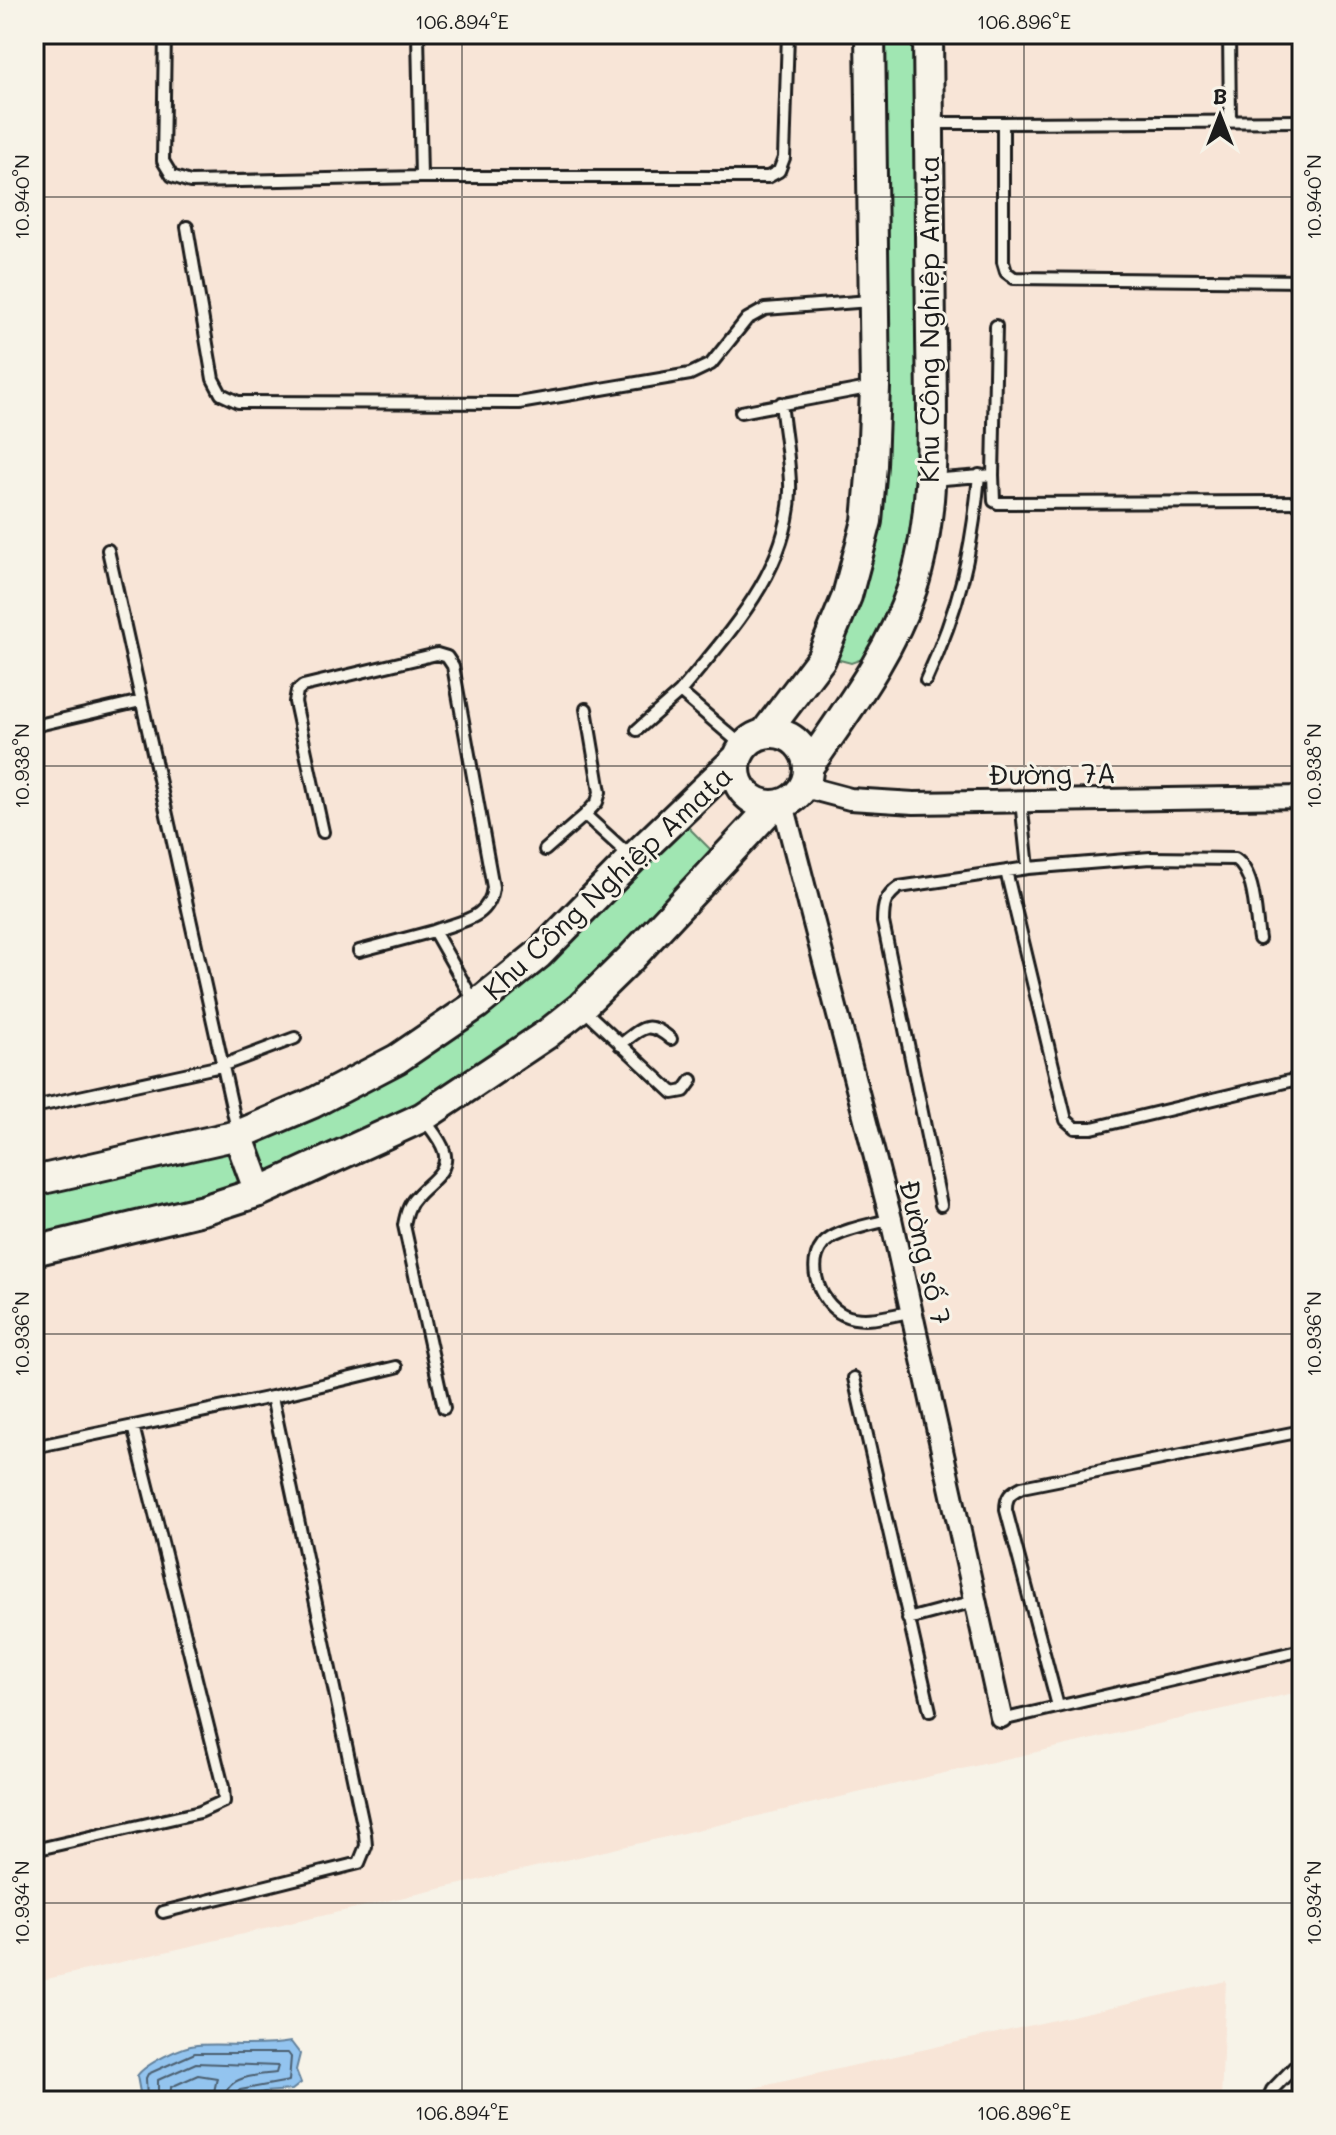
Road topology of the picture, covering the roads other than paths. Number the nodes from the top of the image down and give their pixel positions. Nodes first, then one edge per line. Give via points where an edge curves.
1 (165, 34) edge
2 (418, 34) edge
3 (788, 34) edge
4 (870, 34) edge
5 (928, 34) edge
6 (1229, 34) edge
7 (1230, 121) junction
8 (1302, 121) edge
9 (929, 123) junction
10 (1003, 123) junction
11 (421, 177) junction
12 (187, 227) dead end
13 (1302, 281) edge
14 (872, 300) junction
15 (996, 326) dead end
16 (875, 387) junction
17 (781, 403) junction
18 (741, 412) dead end
19 (979, 475) junction
20 (993, 475) junction
21 (929, 480) junction
22 (1302, 502) edge
23 (108, 550) dead end
24 (926, 680) dead end
25 (680, 692) junction
26 (141, 701) junction
27 (586, 709) dead end
28 (34, 726) edge
29 (637, 730) dead end
30 (749, 746) junction
31 (792, 791) junction
32 (1302, 797) edge
33 (1021, 801) junction
34 (585, 815) junction
35 (323, 832) dead end
36 (545, 850) dead end
37 (633, 858) junction
38 (1028, 868) junction
39 (1006, 871) junction
40 (434, 931) junction
41 (1259, 939) dead end
42 (359, 951) dead end
43 (476, 1005) junction
44 (581, 1007) junction
45 (295, 1038) dead end
46 (671, 1039) dead end
47 (620, 1045) junction
48 (221, 1066) junction
49 (1302, 1078) edge
50 (692, 1080) dead end
51 (34, 1107) edge
52 (423, 1117) junction
53 (238, 1135) junction
54 (34, 1181) edge
55 (259, 1192) junction
56 (941, 1205) dead end
57 (891, 1219) junction
58 (34, 1251) edge
59 (911, 1312) junction
60 (396, 1367) dead end
61 (854, 1378) dead end
62 (272, 1397) junction
63 (444, 1408) dead end
64 (133, 1426) junction
65 (1302, 1431) edge
66 (34, 1447) edge
67 (975, 1601) junction
68 (908, 1619) junction
69 (1302, 1650) edge
70 (1058, 1706) junction
71 (930, 1711) dead end
72 (1001, 1717) joint
73 (34, 1850) edge
74 (163, 1912) dead end
75 (1302, 2059) edge
76 (1267, 2101) edge

1 - 11 lane via 163,161 172,176 190,182
2 - 11 lane
3 - 11 lane via 784,158 779,171 768,177
4 - 14 street, Khu Công Nghiệp Amata
5 - 9 street, Khu Công Nghiệp Amata
6 - 7 lane
7 - 8 lane
7 - 10 lane
9 - 10 lane
9 - 21 street, Khu Công Nghiệp Amata
10 - 13 lane via 1003,262 1014,278
12 - 14 lane via 213,379 221,394 238,402 519,403 690,374 711,364 747,319 765,309
14 - 16 street, Khu Công Nghiệp Amata
15 - 20 lane
16 - 17 lane
16 - 30 street, Khu Công Nghiệp Amata via 867,521 847,596 821,659
17 - 18 lane
17 - 25 lane via 790,483 780,543 745,609
19 - 20 lane
19 - 21 lane
19 - 24 lane via 974,534 958,602
20 - 22 lane via 998,503
21 - 31 street, Khu Công Nghiệp Amata via 912,588 894,629 865,685
23 - 26 lane
25 - 29 lane
25 - 30 lane
26 - 28 lane
26 - 48 lane
27 - 34 lane via 600,792
30 - 31 street via 736,773 742,789 760,803
30 - 31 street via 777,733 797,742 806,756
30 - 37 street, Khu Công Nghiệp Amata
31 - 33 street, Đường 7A via 914,803
31 - 44 street, Khu Công Nghiệp Amata
31 - 57 street, Đường số 7
32 - 33 street, Đường 7A
33 - 38 lane
34 - 36 lane
34 - 37 lane
35 - 40 lane via 297,691 437,654 447,657 453,666 493,887 492,902 481,914
37 - 43 street, Khu Công Nghiệp Amata via 539,954
38 - 39 lane
38 - 41 lane via 1150,858 1235,859 1248,877
39 - 49 lane via 1066,1120 1075,1128
39 - 56 lane via 899,887 883,906
40 - 42 lane
40 - 43 lane
43 - 53 street, Khu Công Nghiệp Amata via 397,1059
44 - 47 lane
44 - 52 street, Khu Công Nghiệp Amata
45 - 48 lane
46 - 47 lane via 649,1026
47 - 50 lane via 673,1093 684,1091
48 - 51 lane
48 - 53 lane
52 - 55 street, Khu Công Nghiệp Amata
52 - 63 lane via 446,1161 441,1173 414,1198 404,1225
53 - 54 street, Khu Công Nghiệp Amata
53 - 55 street
55 - 58 street, Khu Công Nghiệp Amata
57 - 59 street, Đường số 7
57 - 59 lane via 828,1239 818,1252 815,1272 828,1305 843,1315 862,1320
59 - 67 street, Đường số 7
60 - 62 lane
61 - 68 lane
62 - 64 lane
62 - 74 lane via 366,1846 359,1863
64 - 66 lane
64 - 73 lane via 224,1801 200,1812
65 - 70 lane via 1010,1493 1006,1510
67 - 68 lane
67 - 72 street, Đường số 7
68 - 71 lane
69 - 70 lane
70 - 72 lane
75 - 76 lane

